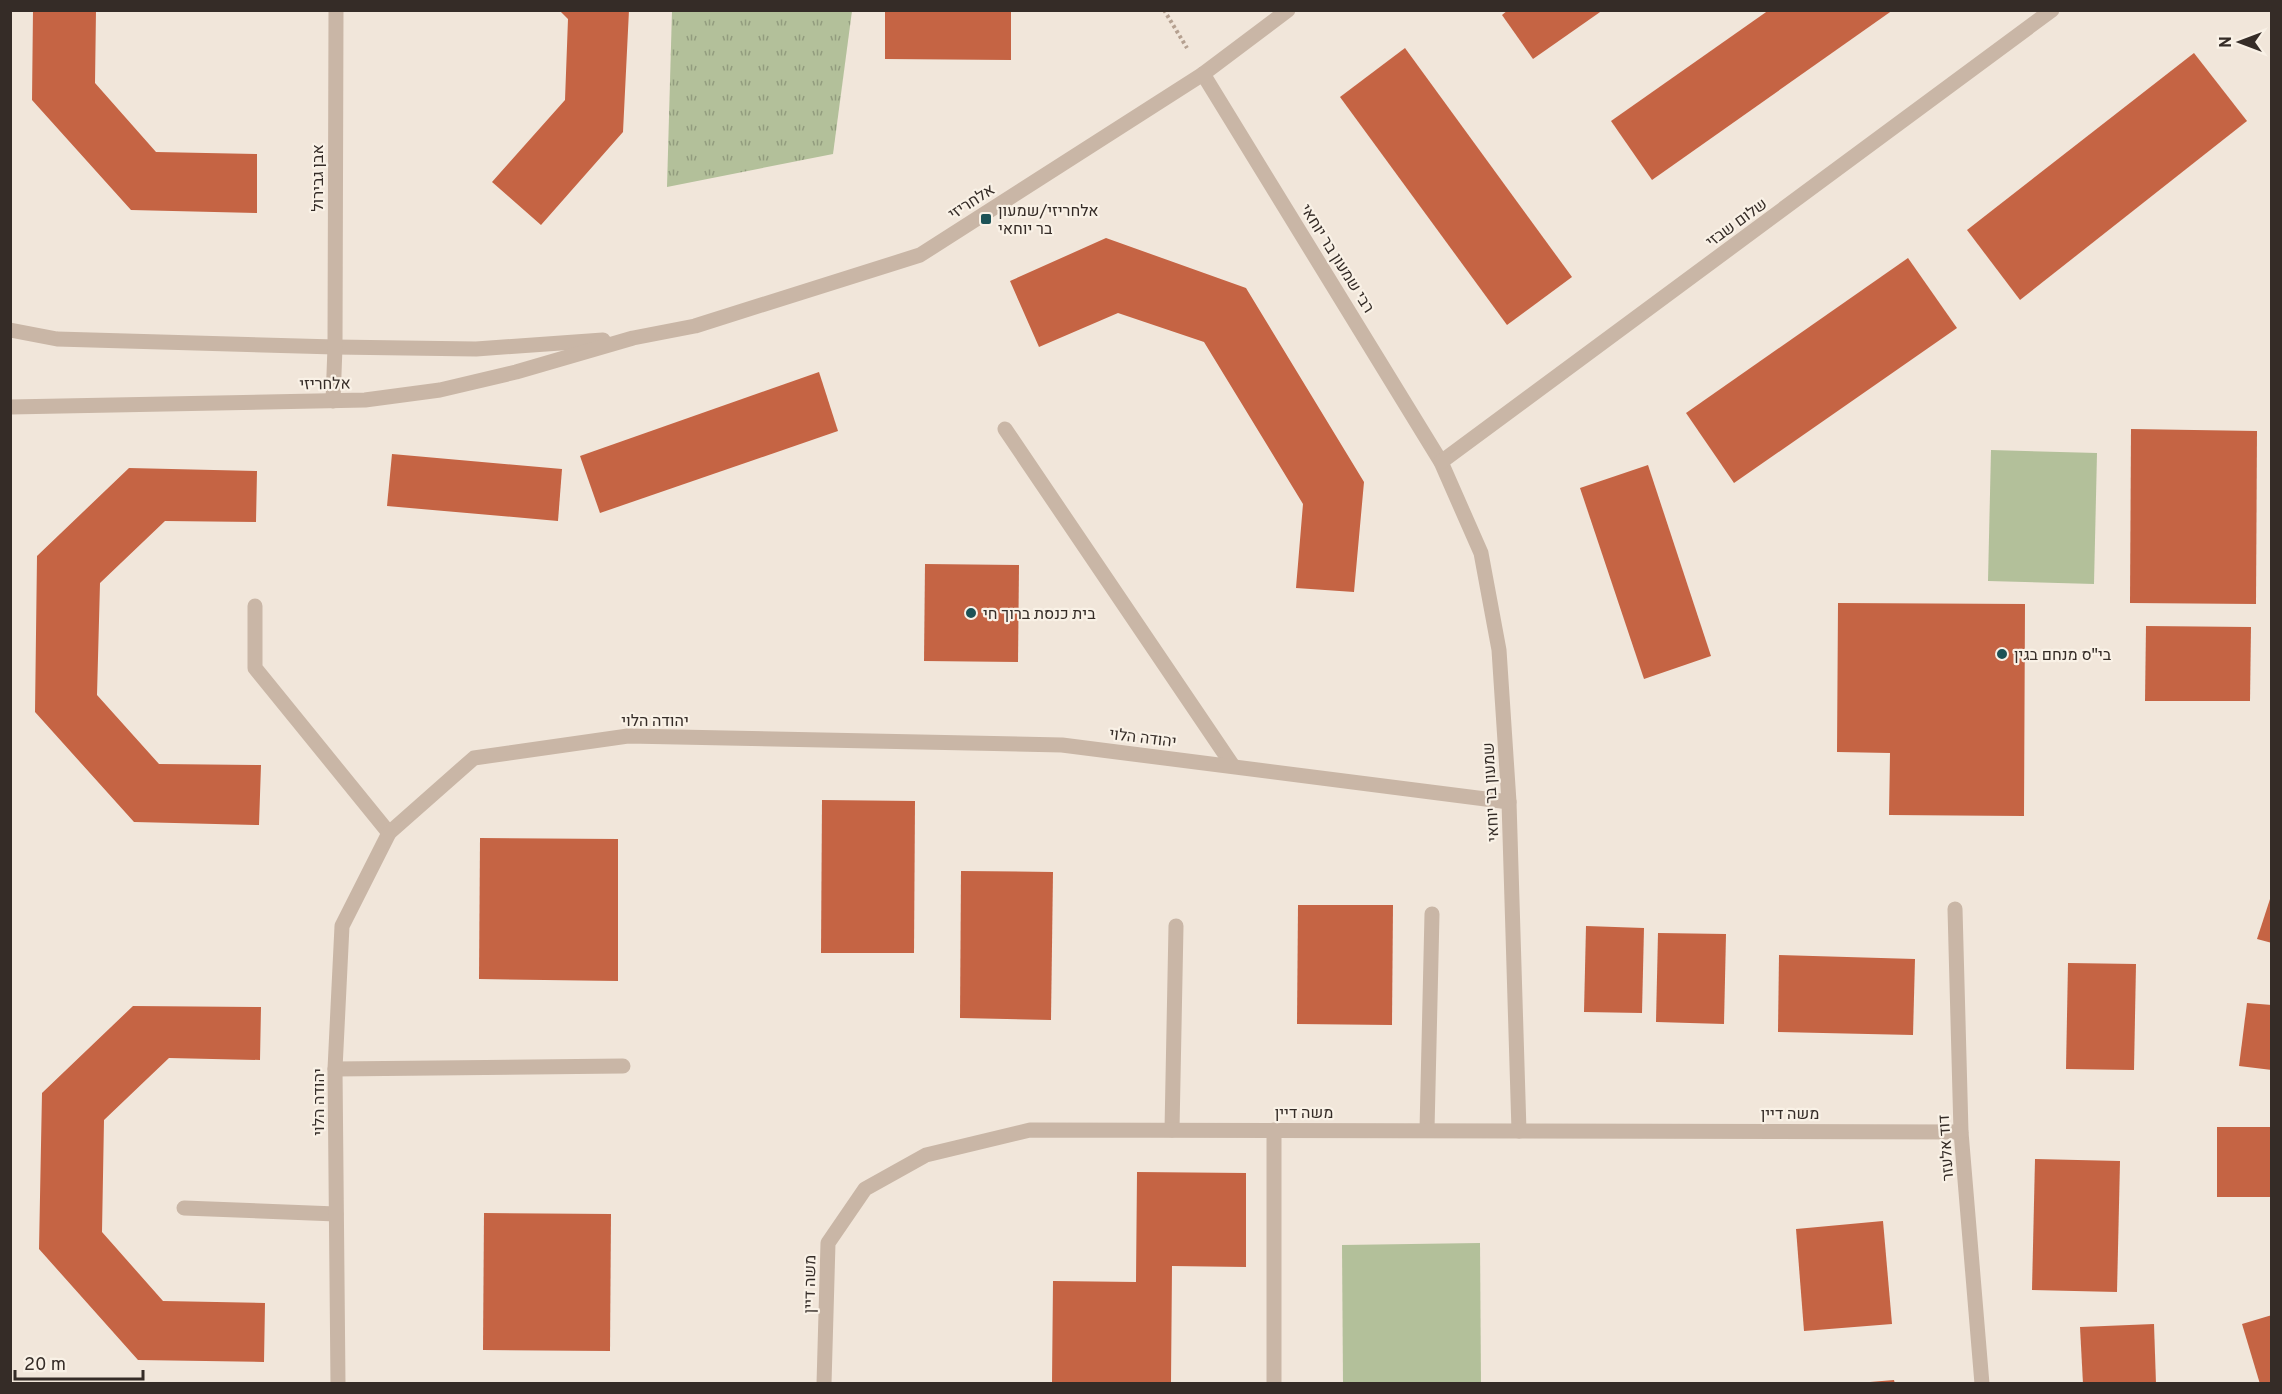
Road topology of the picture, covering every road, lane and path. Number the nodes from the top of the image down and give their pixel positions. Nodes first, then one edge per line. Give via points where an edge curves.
1 (336, 10) edge
2 (1164, 10) edge
3 (1288, 10) edge
4 (2052, 10) edge
5 (1203, 74) junction
6 (10, 330) edge
7 (633, 338) junction
8 (335, 347) junction
9 (333, 401) junction
10 (10, 407) edge
11 (1005, 429) dead end
12 (1441, 462) junction
13 (255, 606) dead end
14 (1233, 766) junction
15 (1509, 802) junction
16 (389, 833) junction
17 (1955, 909) dead end
18 (1432, 914) dead end
19 (1176, 926) dead end
20 (623, 1066) dead end
21 (335, 1069) junction
22 (1172, 1130) junction
23 (1275, 1130) junction
24 (1427, 1130) junction
25 (1519, 1131) junction
26 (1961, 1132) junction
27 (184, 1208) dead end
28 (336, 1214) junction
29 (338, 1383) edge
30 (824, 1383) edge
31 (1275, 1383) edge
32 (1983, 1383) edge

1 - 8 street, אבן גבירול
2 - 5 path
3 - 5 street, אלחריזי
4 - 12 street, שלום שבזי
5 - 7 street, אלחריזי via 920,255 695,326
5 - 12 street, רבי שמעון בר יוחאי
6 - 8 street, אלחריזי via 57,339
7 - 8 street, אלחריזי via 476,349
7 - 9 street, אלחריזי via 440,390
8 - 9 street, אבן גבירול
9 - 10 street, אלחריזי
11 - 14 street
12 - 15 street, שמעון בר יוחאי via 1481,554 1499,650
13 - 16 street via 255,668
14 - 15 street, יהודה הלוי
14 - 16 street, יהודה הלוי via 1062,745 628,736 474,758
15 - 25 street, שמעון בר יוחאי
16 - 21 street, יהודה הלוי via 342,926
17 - 26 street, דוד אלעזר
18 - 24 street
19 - 22 street
20 - 21 street
21 - 28 street, יהודה הלוי
22 - 23 street, משה דיין
22 - 30 street, משה דיין via 1030,1130 926,1155 865,1189 828,1243
23 - 24 street, משה דיין
23 - 31 street
24 - 25 street, משה דיין
25 - 26 street, משה דיין
26 - 32 street, דוד אלעזר
27 - 28 street
28 - 29 street, יהודה הלוי

